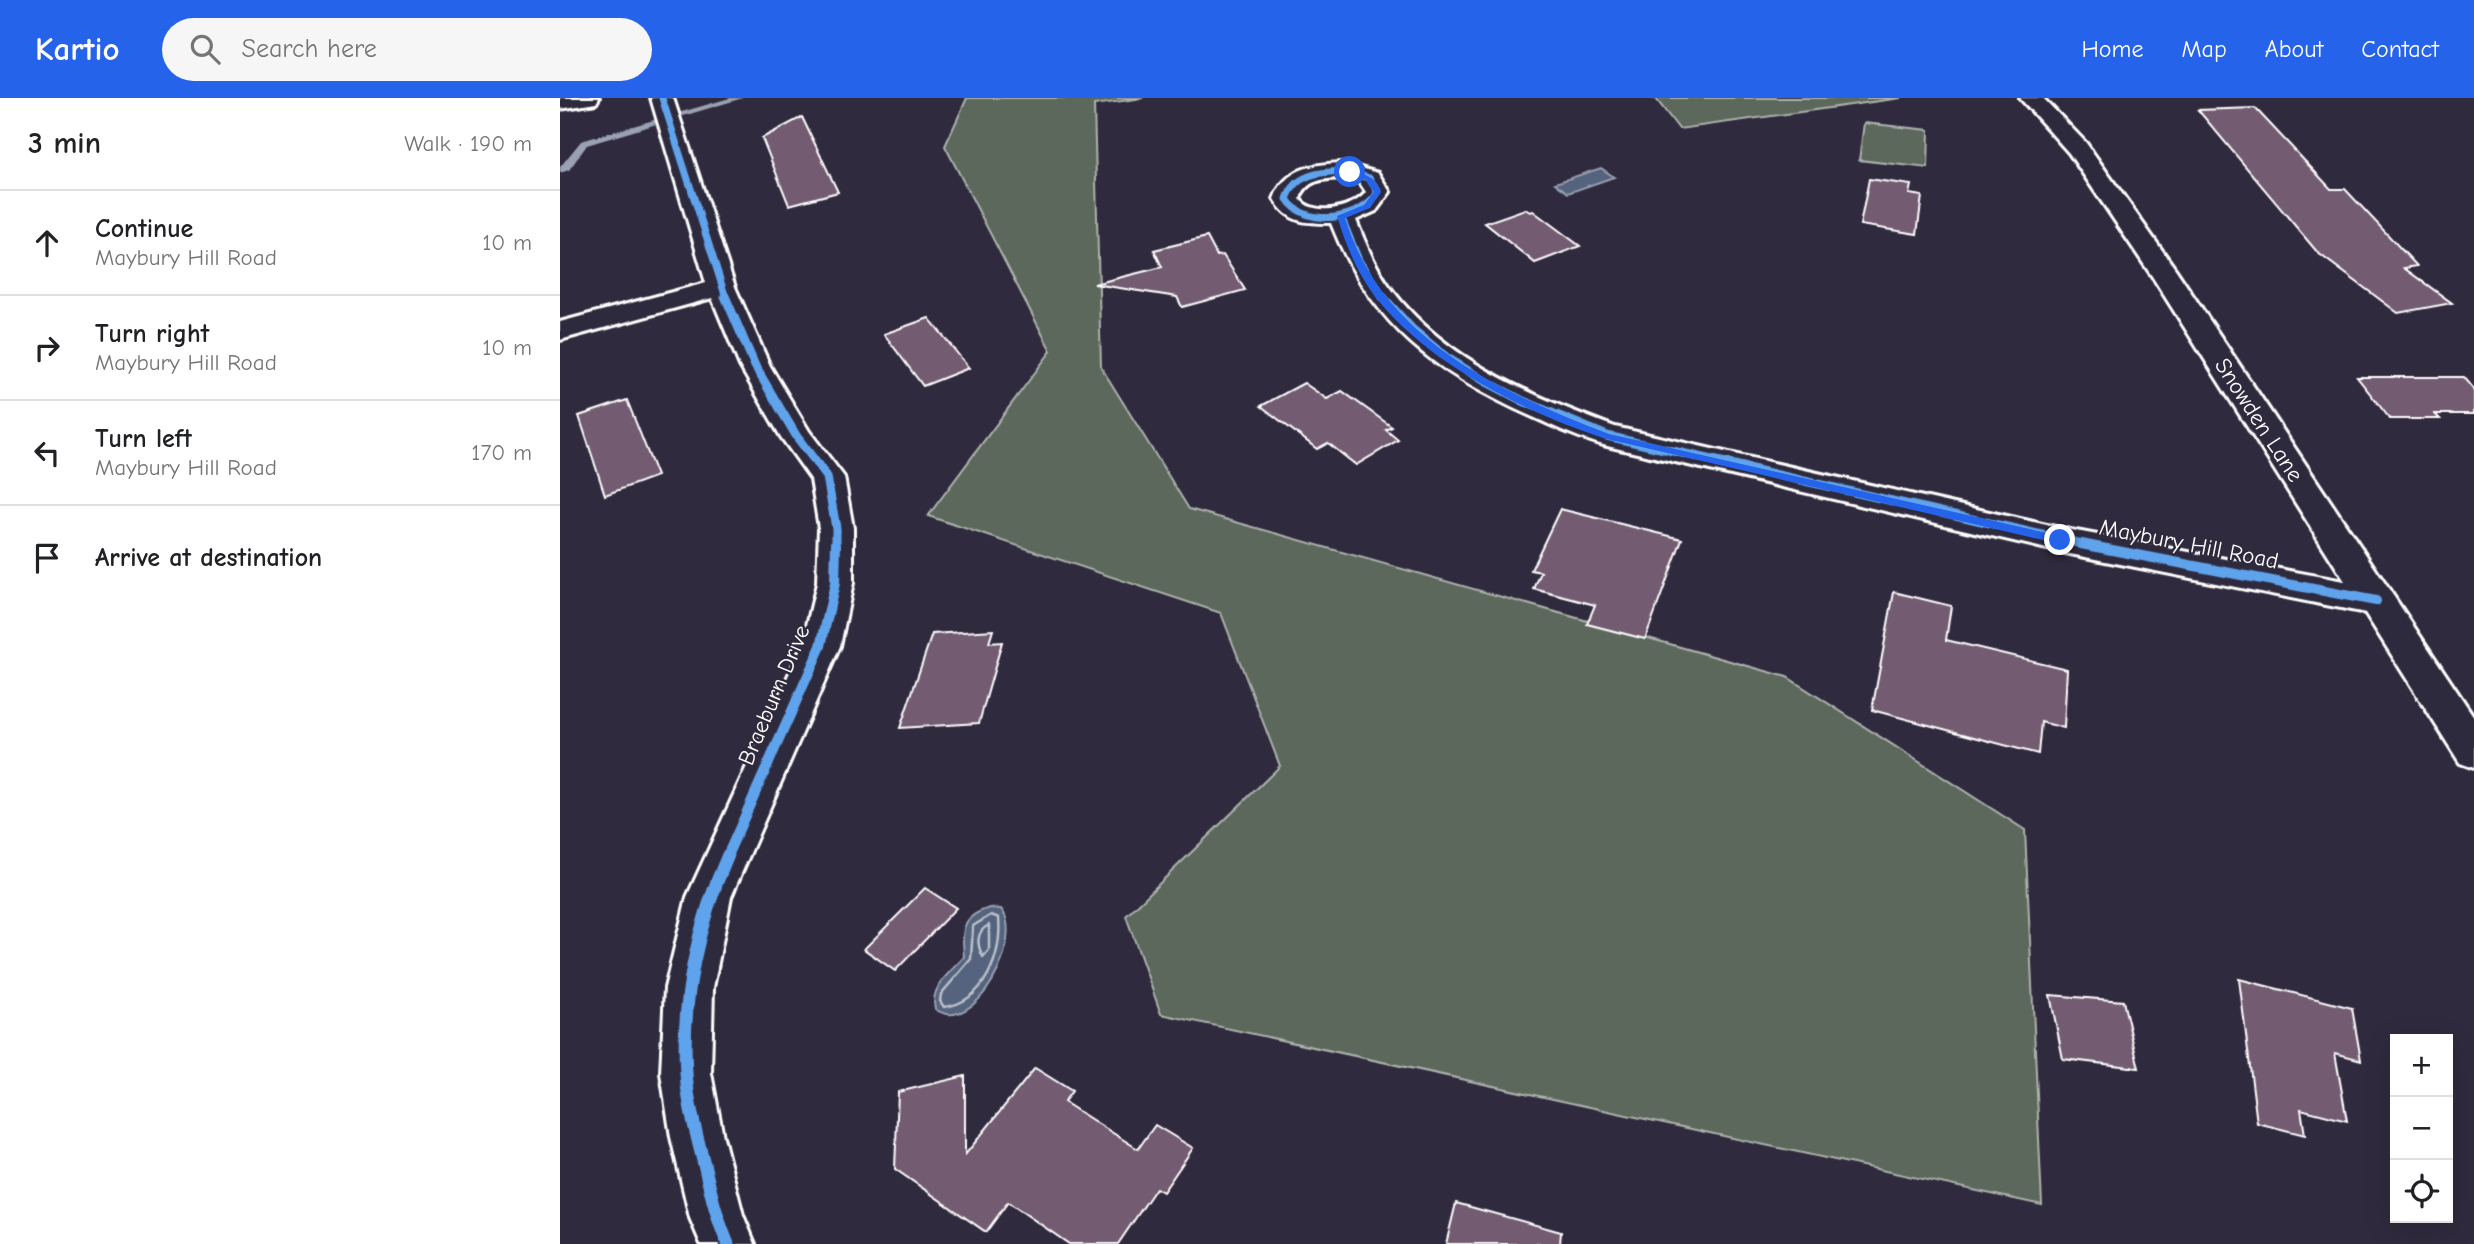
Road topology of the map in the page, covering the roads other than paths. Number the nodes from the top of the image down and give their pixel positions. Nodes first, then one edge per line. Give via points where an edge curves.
1 (588, 98) edge
2 (2031, 98) edge
3 (560, 102) edge
4 (667, 112) edge
5 (1341, 216) dead end
6 (721, 287) junction
7 (560, 331) edge
8 (2376, 601) junction
9 (2474, 751) edge
10 (728, 1244) edge

1 - 3 street
2 - 8 street, Snowden Lane via 2078,148 2166,276
4 - 6 street, Braeburn Drive
5 - 8 street, Maybury Hill Road via 1349,245 1369,281 1395,313 1436,350 1502,391 1607,436 2060,540
6 - 7 street
6 - 10 street, Braeburn Drive via 755,366 796,437 827,477 836,528 835,583 821,646 709,897 690,988 685,1073 717,1218
8 - 9 street, Snowden Lane

